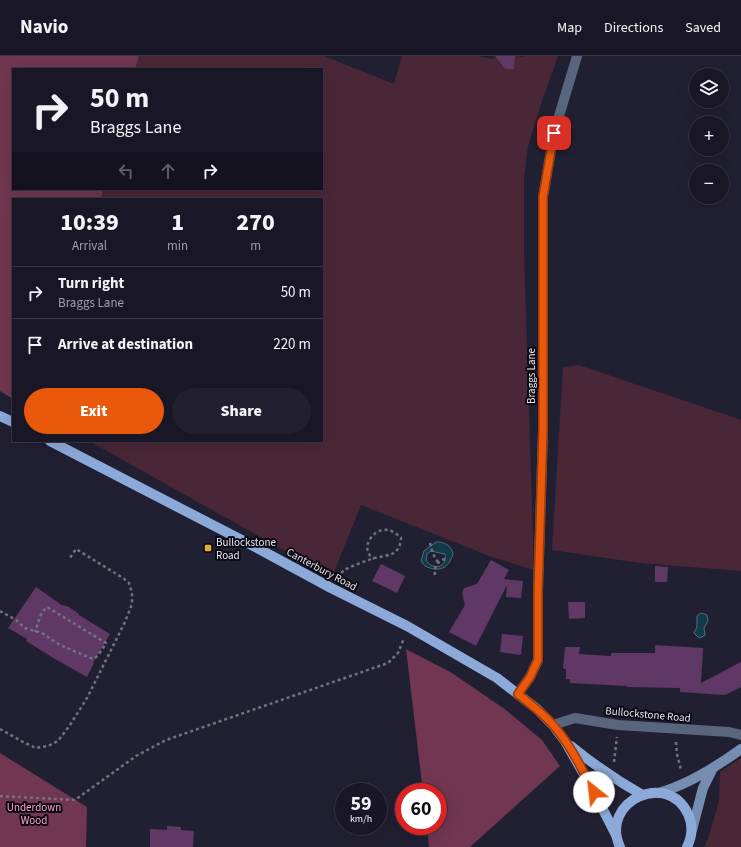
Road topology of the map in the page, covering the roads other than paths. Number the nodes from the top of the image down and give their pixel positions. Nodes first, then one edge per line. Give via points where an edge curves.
1 (577, 56) edge
2 (0, 416) edge
3 (12, 422) edge
4 (52, 442) edge
5 (518, 694) junction
6 (553, 725) junction
7 (741, 735) edge
8 (565, 741) junction
9 (741, 749) edge
10 (713, 768) junction
11 (658, 793) junction
12 (641, 794) junction
13 (692, 830) junction
14 (616, 835) junction
15 (620, 847) edge
16 (687, 847) edge

1 - 5 street, Braggs Lane via 554,133 543,197 543,430 538,660
2 - 3 main road
4 - 5 main road, Canterbury Road via 407,626 497,678
5 - 6 main road, Canterbury Road
6 - 7 street, Bullockstone Road via 575,718 618,725 729,732
6 - 8 main road, Canterbury Road
8 - 12 main road, Canterbury Road via 593,764
8 - 14 main road, Canterbury Road
9 - 10 street
10 - 11 street
10 - 13 street via 704,788
11 - 12 main road
11 - 13 main road via 671,796 679,802 686,810
12 - 14 main road via 621,811
13 - 16 main road
14 - 15 main road, Canterbury Road

